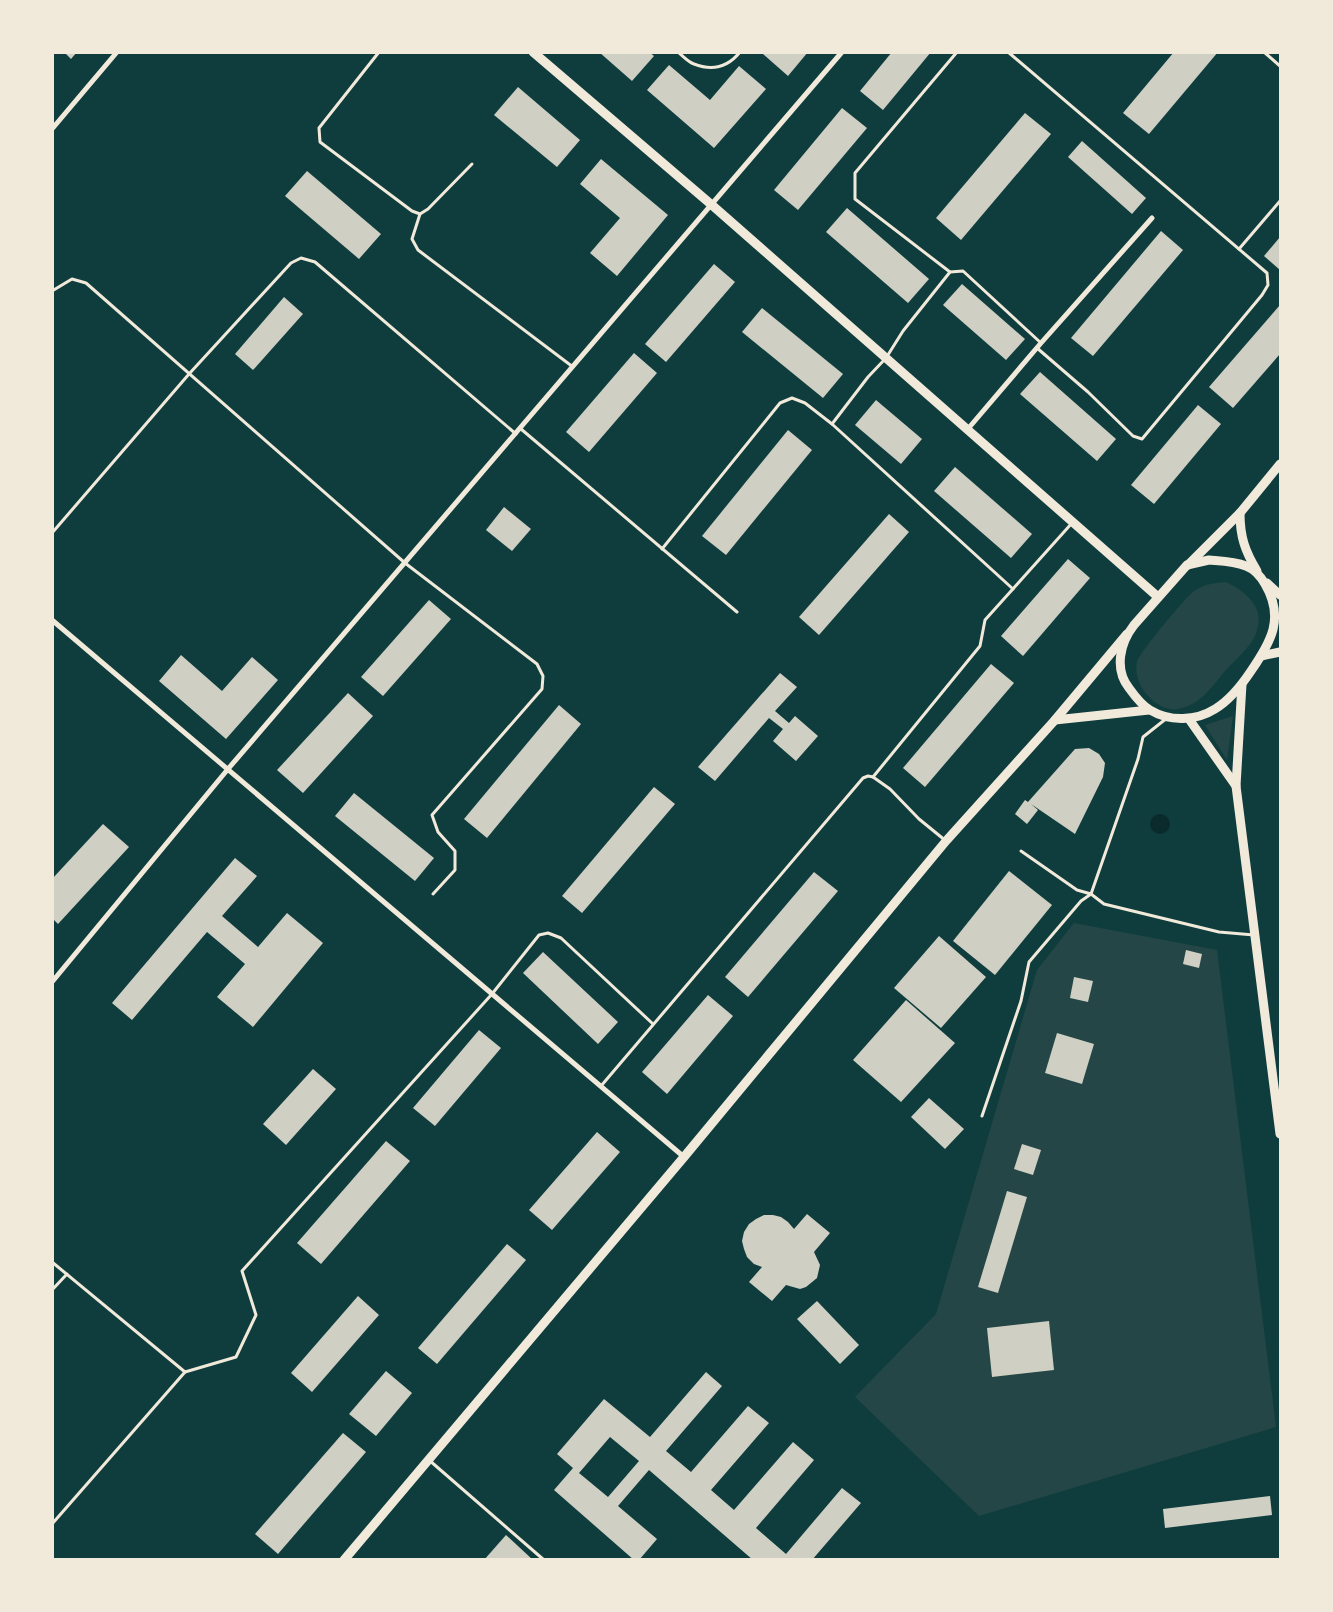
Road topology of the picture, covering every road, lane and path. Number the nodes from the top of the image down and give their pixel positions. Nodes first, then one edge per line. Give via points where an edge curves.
1 (117, 52) edge
2 (379, 52) edge
3 (533, 52) edge
4 (678, 52) edge
5 (740, 52) edge
6 (842, 52) edge
7 (957, 52) edge
8 (1008, 52) edge
9 (1264, 52) edge
10 (1280, 58) edge
11 (1276, 63) junction
12 (1280, 66) edge
13 (52, 129) edge
14 (472, 164) dead end
15 (1280, 201) edge
16 (713, 206) junction
17 (420, 214) junction
18 (1152, 218) dead end
19 (1239, 249) junction
20 (950, 272) junction
21 (52, 291) edge
22 (1040, 343) junction
23 (1036, 348) junction
24 (886, 358) junction
25 (573, 367) junction
26 (189, 374) junction
27 (832, 424) junction
28 (521, 429) junction
29 (967, 430) junction
30 (516, 434) junction
31 (1280, 464) edge
32 (1240, 513) junction
33 (1073, 523) junction
34 (52, 533) edge
35 (662, 549) junction
36 (405, 563) junction
37 (1187, 565) junction
38 (1262, 579) junction
39 (1013, 588) junction
40 (1280, 595) edge
41 (1158, 598) junction
42 (736, 612) dead end
43 (52, 620) edge
44 (1127, 634) junction
45 (1280, 652) edge
46 (1261, 656) junction
47 (1242, 684) junction
48 (1149, 710) junction
49 (1169, 717) junction
50 (1055, 720) junction
51 (1189, 720) junction
52 (228, 769) junction
53 (873, 778) junction
54 (1236, 786) junction
55 (946, 841) junction
56 (1021, 851) dead end
57 (433, 894) dead end
58 (1091, 894) junction
59 (1255, 935) junction
60 (52, 982) edge
61 (492, 994) junction
62 (653, 1024) junction
63 (601, 1086) junction
64 (982, 1116) dead end
65 (1280, 1134) edge
66 (684, 1157) junction
67 (52, 1262) edge
68 (67, 1274) junction
69 (52, 1290) edge
70 (185, 1372) junction
71 (428, 1460) junction
72 (52, 1524) edge
73 (344, 1560) edge
74 (544, 1560) edge

1 - 13 street
2 - 17 lane via 319,128 320,142
3 - 16 main road
4 - 5 lane via 693,64 714,68 732,61
6 - 16 street
7 - 20 lane via 855,173 855,199
8 - 19 lane
9 - 11 lane
10 - 11 lane
11 - 12 lane
14 - 17 lane
15 - 19 lane
16 - 24 main road
16 - 25 street
17 - 25 lane via 412,239 418,250
18 - 22 street
19 - 23 lane via 1267,273 1268,285 1142,439 1133,436
20 - 22 lane via 963,271
20 - 24 lane
21 - 26 lane via 72,279 86,283
22 - 23 street
23 - 29 street
24 - 27 lane
24 - 29 main road
25 - 28 street
26 - 30 lane via 291,263 301,258 315,262
26 - 34 lane
26 - 36 lane
27 - 35 lane via 805,403 792,398 780,403
27 - 39 lane
28 - 30 street
28 - 35 lane
29 - 33 main road
30 - 36 street
31 - 32 main road
32 - 37 main road
32 - 38 main road via 1240,532 1247,553
33 - 39 lane
33 - 41 main road
35 - 42 lane
36 - 52 street
36 - 57 lane via 537,664 543,676 542,688 432,815 438,832 455,851 455,870
37 - 38 main road via 1209,560 1234,562 1248,566
37 - 41 main road
38 - 40 main road
38 - 46 main road via 1274,603 1275,620 1271,640
39 - 53 lane via 985,620 980,646
41 - 44 main road
43 - 52 street
44 - 48 main road via 1120,666 1128,687
44 - 50 main road
45 - 46 main road
46 - 47 main road
47 - 51 main road via 1214,710
47 - 54 main road
48 - 49 main road
48 - 50 main road
49 - 51 main road
49 - 58 lane via 1143,737
50 - 55 main road
51 - 54 main road
52 - 60 street
52 - 61 street
53 - 55 lane via 890,789
53 - 62 lane via 868,776 860,780
54 - 59 main road
55 - 66 main road
56 - 58 lane via 1077,890
58 - 59 lane via 1104,904 1219,932
58 - 64 lane via 1081,901 1029,962 1021,1001
59 - 65 main road
61 - 62 lane via 539,935 548,933 561,938
61 - 63 street
61 - 70 lane via 242,1271 256,1315 236,1357
62 - 63 lane
63 - 66 street
66 - 71 main road
67 - 68 lane
68 - 69 lane
68 - 70 lane
70 - 72 lane
71 - 73 main road
71 - 74 lane

